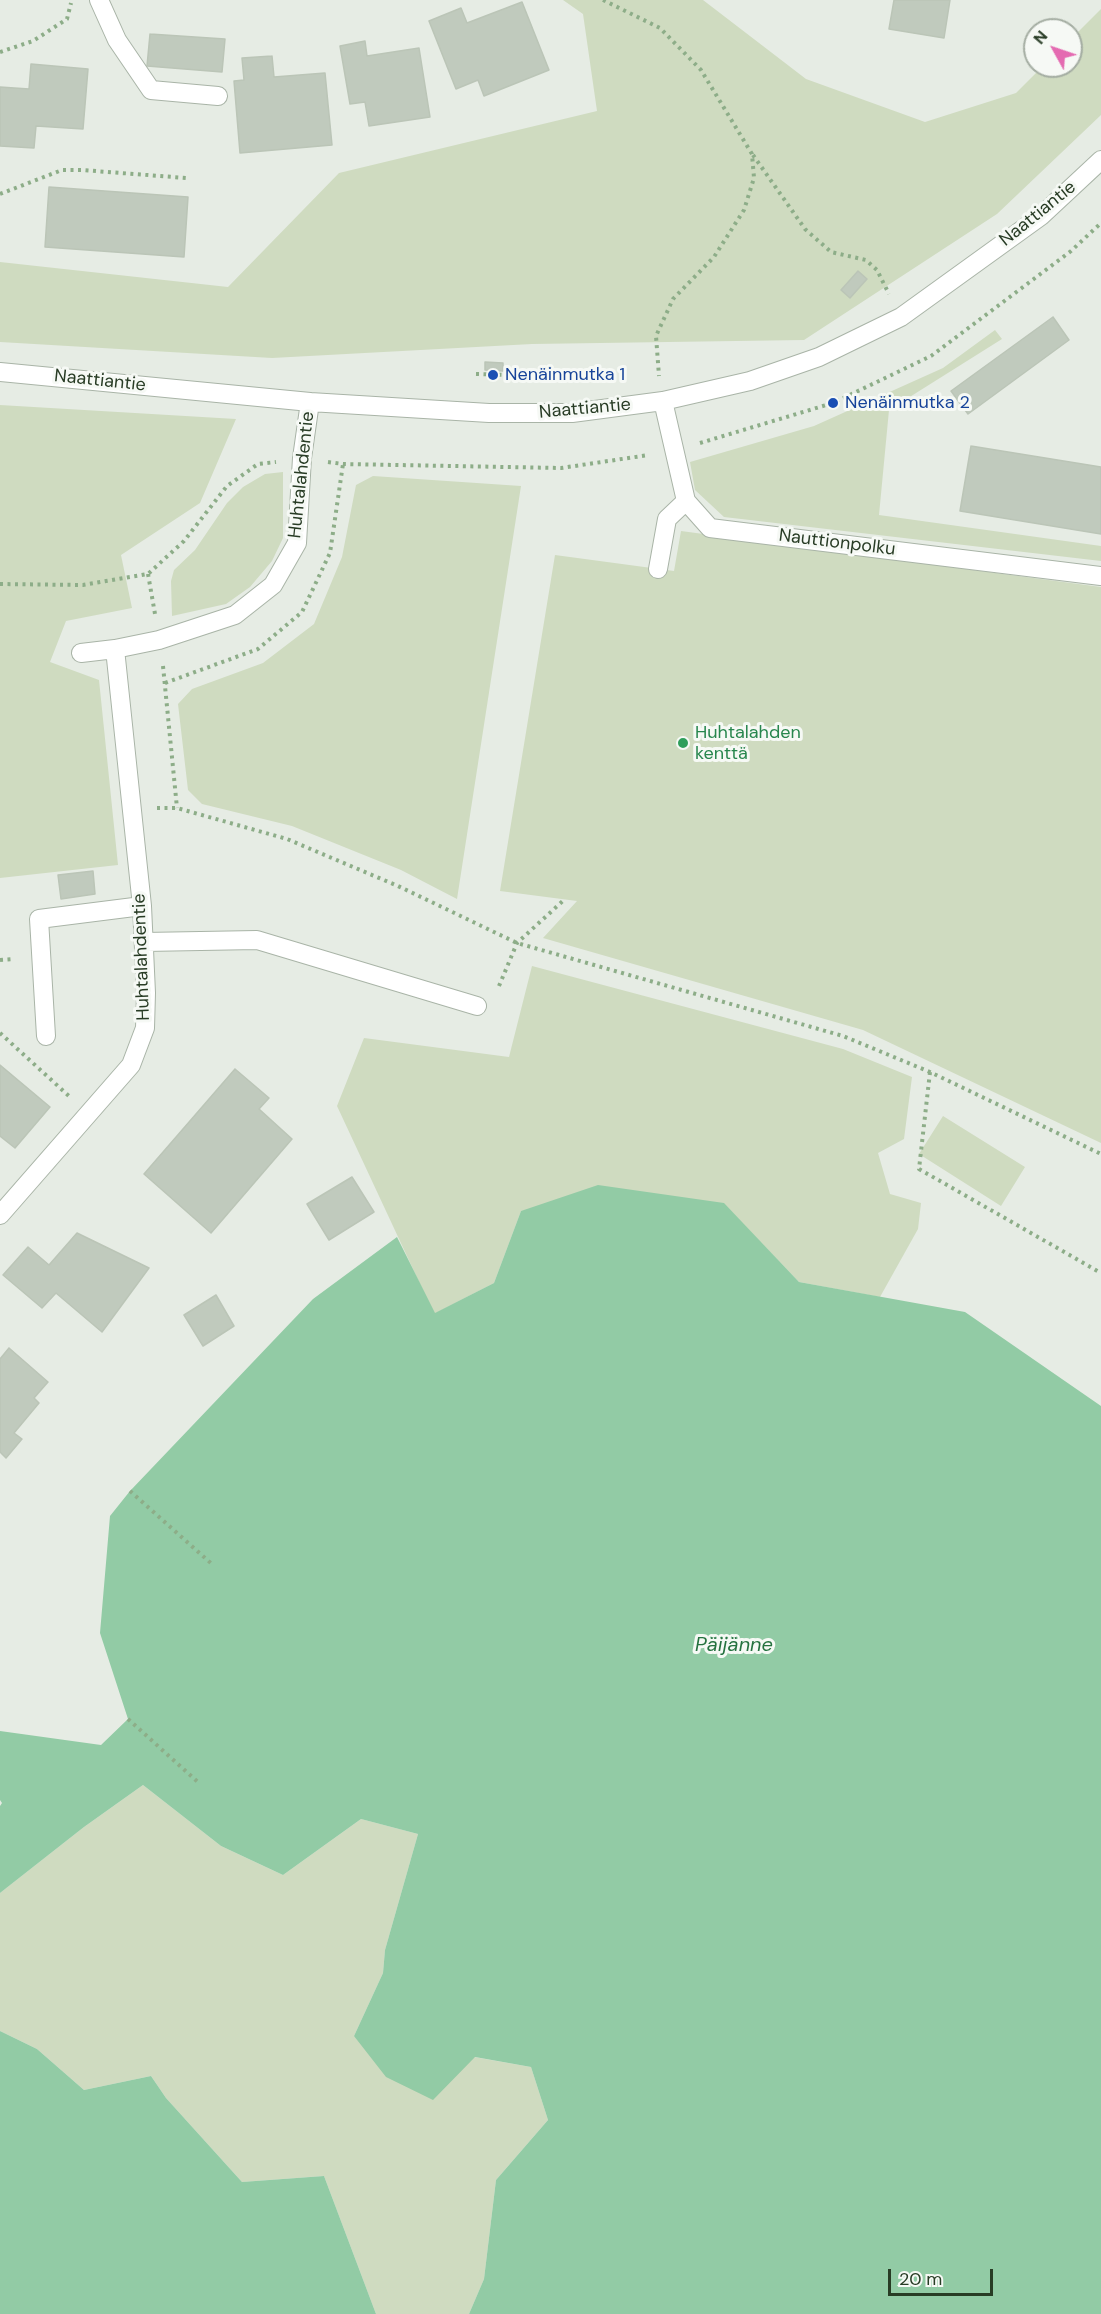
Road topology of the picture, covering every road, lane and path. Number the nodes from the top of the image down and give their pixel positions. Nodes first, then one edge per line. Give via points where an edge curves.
1 (72, 0) edge
2 (99, 0) edge
3 (603, 0) edge
4 (0, 52) edge
5 (218, 96) dead end
6 (752, 154) junction
7 (1101, 160) edge
8 (186, 178) dead end
9 (0, 194) edge
10 (900, 316) junction
11 (0, 372) edge
12 (476, 374) dead end
13 (624, 378) dead end
14 (663, 401) junction
15 (310, 402) junction
16 (686, 501) junction
17 (658, 569) dead end
18 (148, 574) dead end
19 (1101, 576) edge
20 (159, 640) junction
21 (115, 649) junction
22 (81, 653) dead end
23 (132, 808) junction
24 (177, 808) junction
25 (565, 899) dead end
26 (142, 906) junction
27 (144, 942) junction
28 (517, 943) junction
29 (500, 986) dead end
30 (477, 1006) dead end
31 (0, 1034) edge
32 (46, 1036) dead end
33 (930, 1072) junction
34 (89, 1114) junction
35 (1101, 1154) edge
36 (0, 1215) edge
37 (1101, 1273) edge
38 (130, 1491) dead end
39 (213, 1564) dead end
40 (128, 1719) dead end
41 (200, 1784) dead end

1 - 4 path via 68,19 33,41
2 - 5 street via 117,40 151,90
3 - 6 path via 660,28 701,70
6 - 10 path via 805,229 831,252 866,260 877,270
6 - 14 path via 754,178 744,210 714,257 673,299 656,336
7 - 10 street, Naattiantie via 1041,216
8 - 9 path via 62,170
10 - 14 street, Naattiantie via 819,357 750,381
11 - 15 street, Naattiantie
12 - 13 path
14 - 15 street, Naattiantie via 572,413 489,414
14 - 16 street, Nauttionpolku
15 - 20 street, Huhtalahdentie via 297,543 273,585 235,615
16 - 17 street via 667,519
16 - 19 street, Nauttionpolku via 710,528
18 - 20 path
20 - 21 street, Huhtalahdentie
20 - 24 path
21 - 22 street, Huhtalahdentie
21 - 23 street, Huhtalahdentie
23 - 24 path
23 - 26 street, Huhtalahdentie
24 - 28 path via 287,838
25 - 28 path
26 - 27 street, Huhtalahdentie
26 - 32 street via 39,919
27 - 30 street via 257,940
27 - 34 street, Huhtalahdentie via 145,1028 131,1065
28 - 29 path
28 - 33 path via 843,1036
31 - 34 path
33 - 35 path
33 - 37 path via 919,1169
34 - 36 street, Huhtalahdentie
38 - 39 path
40 - 41 path

